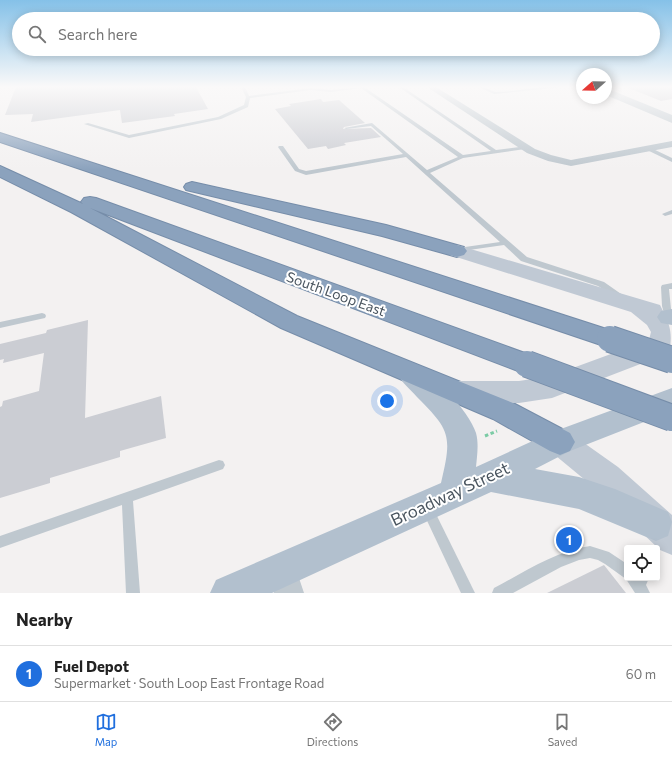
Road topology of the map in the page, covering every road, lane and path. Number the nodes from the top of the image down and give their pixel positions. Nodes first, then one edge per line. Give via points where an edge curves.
1 (226, 115) edge
2 (402, 115) edge
3 (441, 115) edge
4 (475, 115) edge
5 (662, 115) edge
6 (672, 119) edge
7 (86, 124) dead end
8 (346, 128) dead end
9 (0, 137) edge
10 (672, 144) edge
11 (281, 147) dead end
12 (526, 147) junction
13 (649, 148) junction
14 (496, 152) junction
15 (408, 155) junction
16 (462, 157) junction
17 (672, 160) edge
18 (0, 170) edge
19 (427, 172) junction
20 (133, 178) junction
21 (83, 205) junction
22 (505, 243) junction
23 (457, 251) junction
24 (672, 286) edge
25 (635, 306) junction
26 (42, 316) dead end
27 (671, 317) edge
28 (0, 326) edge
29 (672, 360) edge
30 (410, 373) junction
31 (457, 392) junction
32 (672, 399) edge
33 (672, 418) edge
34 (501, 434) dead end
35 (483, 436) dead end
36 (560, 442) junction
37 (219, 465) dead end
38 (489, 476) junction
39 (127, 497) junction
40 (440, 499) junction
41 (663, 534) edge
42 (0, 542) edge
43 (624, 570) edge
44 (286, 581) edge
45 (133, 593) edge
46 (229, 593) edge
47 (468, 593) edge
48 (499, 593) edge

1 - 7 lane via 129,137
2 - 16 lane
3 - 14 lane
4 - 12 street
5 - 6 street
8 - 15 lane via 372,124
9 - 20 highway
10 - 13 street
11 - 15 lane via 297,170 306,173
12 - 13 street via 548,158 571,163
12 - 14 lane
13 - 17 lane
14 - 16 lane
15 - 19 lane
16 - 19 lane
18 - 21 highway
19 - 22 lane
20 - 23 highway via 386,231
20 - 29 highway, bridge
21 - 30 highway via 289,322
21 - 33 highway, South Loop East, bridge
22 - 23 lane
22 - 25 lane via 524,259 601,284
23 - 25 main road
24 - 27 lane via 665,287 666,306
25 - 27 main road
25 - 31 main road via 655,319 663,332 660,346 552,387 519,392
26 - 28 lane
30 - 31 highway
30 - 40 main road via 441,404 460,431 461,455
31 - 36 highway via 503,411
32 - 36 main road, Broadway Street
34 - 35 path via 498,431
36 - 38 main road, Broadway Street
36 - 41 main road via 607,478
37 - 39 lane
38 - 40 main road, Broadway Street
38 - 41 main road via 579,493 615,506
39 - 42 lane
39 - 45 lane
40 - 44 main road, Broadway Street
40 - 47 lane
43 - 48 lane via 617,563 591,552 570,556
44 - 46 main road, Broadway Street

